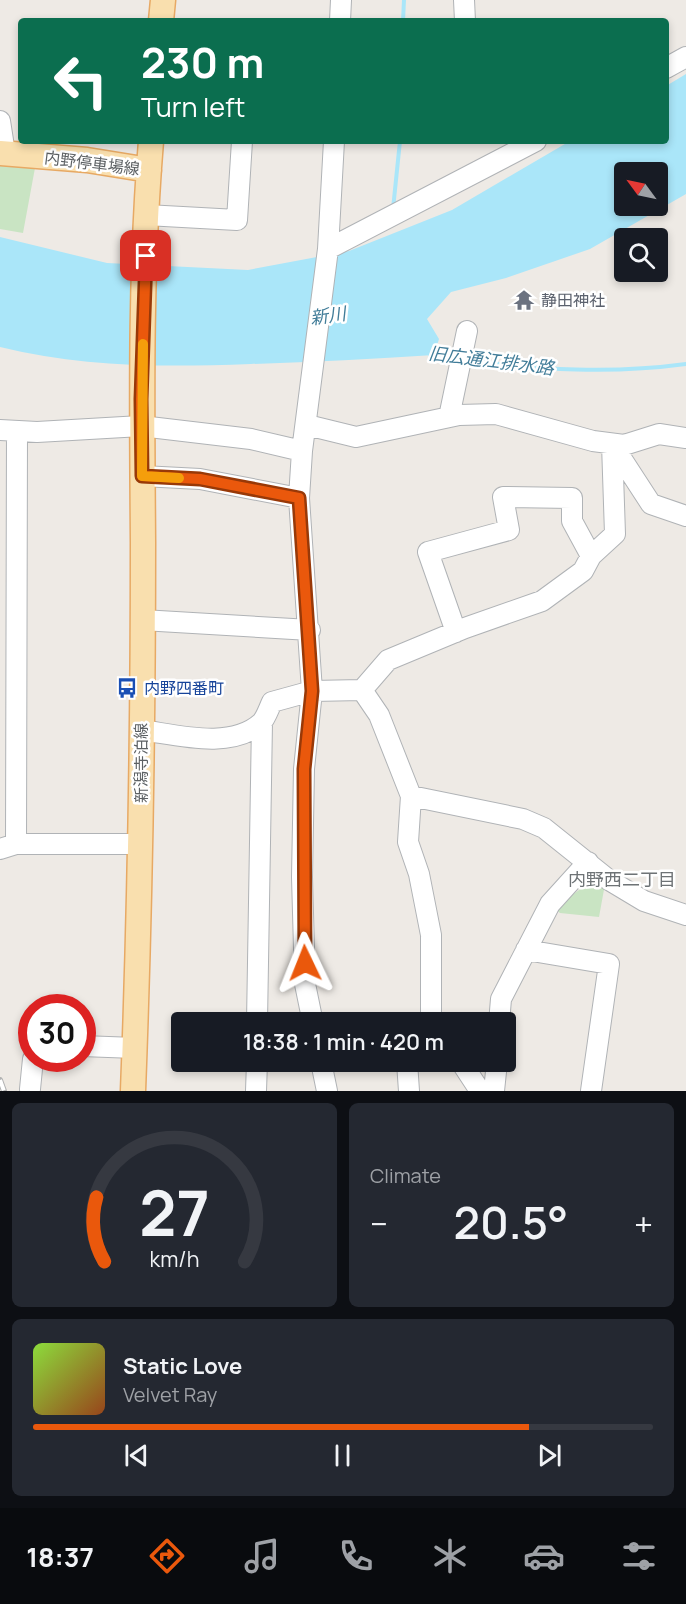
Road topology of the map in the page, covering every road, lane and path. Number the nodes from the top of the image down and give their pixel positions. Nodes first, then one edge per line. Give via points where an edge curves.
1 (163, 0) edge
2 (341, 0) edge
3 (464, 0) edge
4 (161, 18) edge
5 (340, 18) edge
6 (465, 18) edge
7 (686, 57) edge
8 (669, 66) edge
9 (0, 121) edge
10 (151, 144) edge
11 (242, 144) edge
12 (334, 144) edge
13 (530, 144) edge
14 (2, 153) edge
15 (149, 170) junction
16 (146, 215) junction
17 (328, 249) junction
18 (467, 331) dead end
19 (449, 417) junction
20 (308, 425) junction
21 (141, 426) junction
22 (9, 431) edge
23 (686, 438) edge
24 (612, 444) junction
25 (302, 451) junction
26 (142, 476) junction
27 (299, 498) junction
28 (686, 516) edge
29 (591, 555) junction
30 (142, 621) junction
31 (310, 630) junction
32 (456, 632) junction
33 (362, 690) junction
34 (312, 691) junction
35 (262, 722) junction
36 (141, 730) junction
37 (411, 796) junction
38 (140, 844) junction
39 (8, 847) edge
40 (588, 862) junction
41 (686, 915) edge
42 (526, 950) junction
43 (257, 1012) edge
44 (311, 1012) edge
45 (431, 1012) edge
46 (500, 1012) edge
47 (96, 1047) edge
48 (135, 1048) junction
49 (32, 1072) edge
50 (257, 1072) edge
51 (323, 1072) edge
52 (408, 1072) edge
53 (468, 1072) edge
54 (495, 1072) edge
55 (30, 1089) dead end
56 (133, 1091) edge
57 (256, 1091) edge
58 (327, 1091) edge
59 (409, 1091) edge
60 (480, 1091) edge
61 (494, 1091) edge
62 (591, 1091) edge

1 - 4 main road
2 - 5 street
3 - 6 street
7 - 8 street
9 - 14 street
10 - 15 main road
11 - 16 street via 237,220
12 - 17 street
13 - 17 street
14 - 15 main road, 内野停車場線
15 - 16 main road
16 - 21 main road, 新潟寺泊線
17 - 20 street
18 - 19 street
19 - 20 street via 356,437
19 - 24 street via 496,414
20 - 25 street
21 - 22 street
21 - 25 street via 251,439
21 - 26 main road, 新潟寺泊線
22 - 39 street
23 - 24 street via 659,434 624,445
24 - 28 street via 651,504
24 - 29 street via 615,534
25 - 27 street
26 - 27 street via 200,479
26 - 30 main road, 新潟寺泊線
27 - 31 street
29 - 32 street via 583,571 542,601
29 - 32 street via 572,521 572,498 503,497 509,530 428,552
30 - 31 street
30 - 36 main road, 新潟寺泊線
31 - 34 street
32 - 33 street via 388,660
33 - 34 street
33 - 37 street via 379,715
34 - 35 street via 272,702
34 - 44 street via 304,769 302,877 305,984
35 - 36 street via 238,737 195,737
35 - 43 street
36 - 38 main road, 新潟寺泊線
37 - 40 street via 523,819 544,828
37 - 45 street via 408,842 419,874 430,935
38 - 39 street
38 - 48 main road, 新潟寺泊線
40 - 41 street via 644,901
40 - 42 street via 550,904
42 - 46 street via 501,999
42 - 62 street via 609,964
47 - 48 street
48 - 56 main road, 新潟寺泊線
49 - 55 street
50 - 57 street
51 - 58 street
52 - 59 street
53 - 60 street
54 - 61 street

